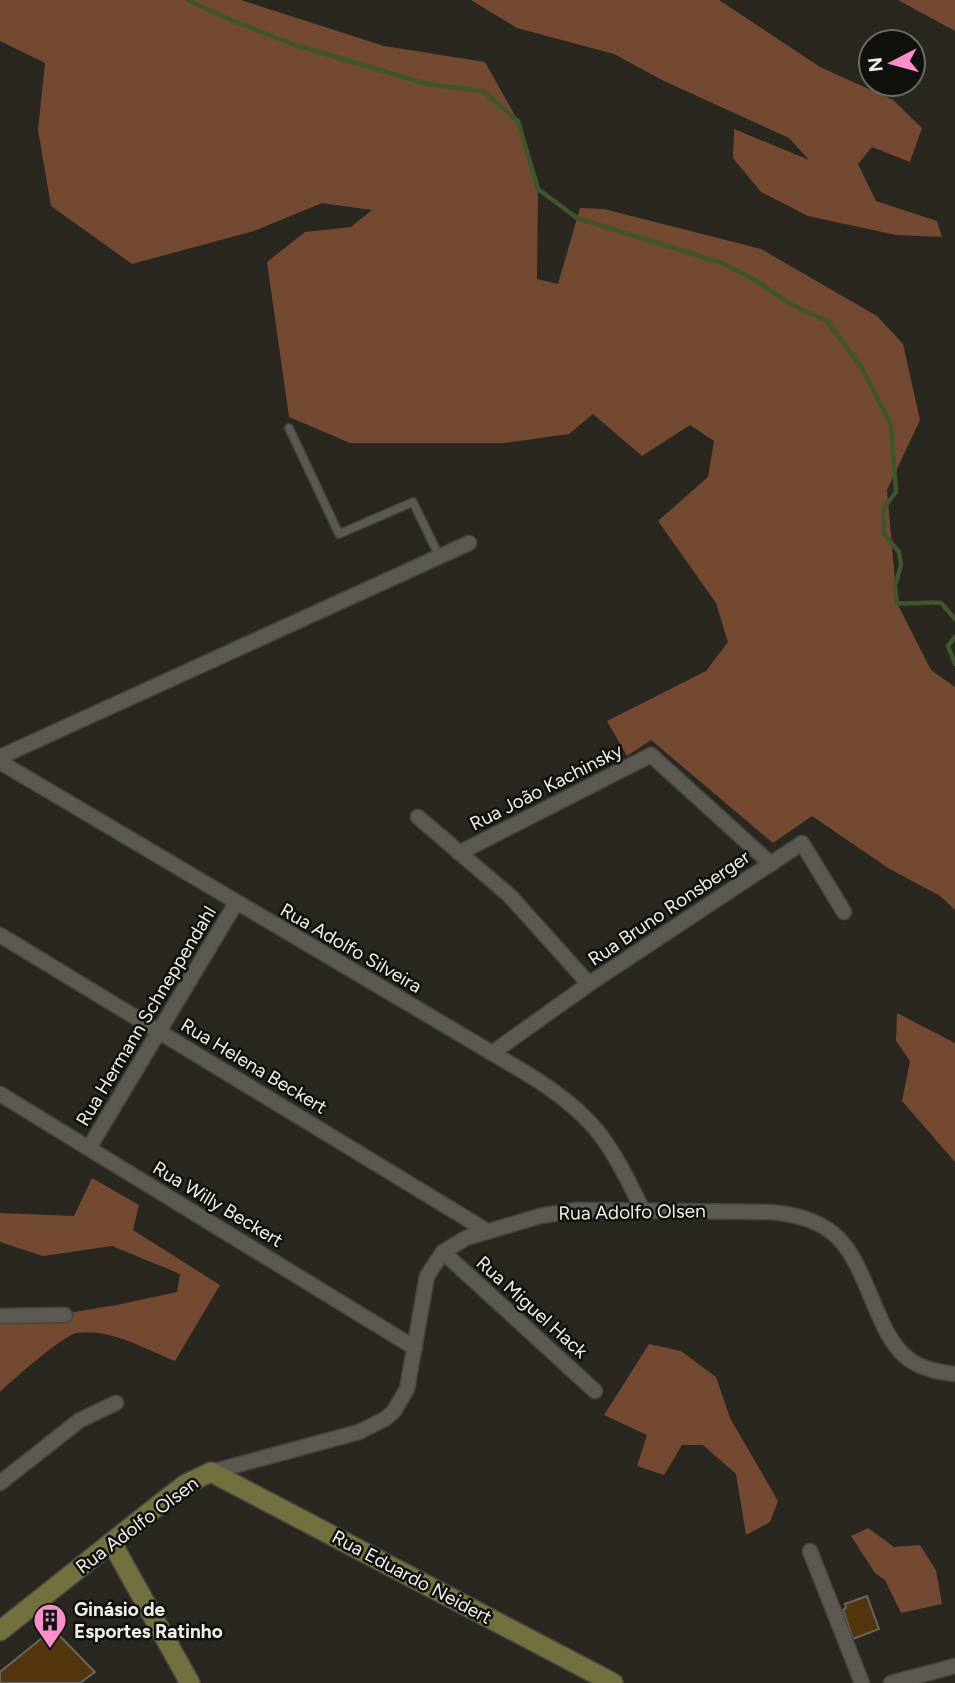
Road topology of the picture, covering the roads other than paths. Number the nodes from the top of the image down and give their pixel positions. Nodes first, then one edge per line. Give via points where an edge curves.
1 (289, 428) dead end
2 (469, 543) dead end
3 (439, 556) junction
4 (0, 760) edge
5 (418, 817) dead end
6 (459, 853) junction
7 (771, 864) junction
8 (236, 903) junction
9 (844, 912) dead end
10 (0, 934) edge
11 (589, 984) junction
12 (159, 1031) junction
13 (492, 1053) junction
14 (0, 1094) edge
15 (89, 1148) junction
16 (642, 1209) junction
17 (487, 1231) junction
18 (443, 1252) junction
19 (65, 1315) dead end
20 (0, 1316) edge
21 (415, 1348) junction
22 (955, 1374) edge
23 (595, 1391) dead end
24 (116, 1403) dead end
25 (211, 1472) junction
26 (0, 1483) edge
27 (112, 1543) junction
28 (810, 1551) dead end
29 (0, 1631) edge
30 (955, 1667) edge
31 (190, 1683) edge
32 (613, 1683) edge
33 (862, 1683) edge
34 (891, 1683) edge

1 - 3 lane via 339,534 413,502
2 - 3 street
3 - 4 street
4 - 8 street, Rua Adolfo Silveira
5 - 6 street
6 - 7 street, Rua João Kachinsky via 651,755
6 - 11 street via 510,896
7 - 9 street, Rua Bruno Ronsberger via 802,843
7 - 11 street, Rua Bruno Ronsberger
8 - 12 street, Rua Hermann Schneppendahl
8 - 13 street, Rua Adolfo Silveira
10 - 12 street, Rua Helena Beckert
11 - 13 street, Rua Bruno Ronsberger
12 - 15 street, Rua Hermann Schneppendahl
12 - 17 street, Rua Helena Beckert
13 - 16 street, Rua Adolfo Silveira via 585,1115 614,1154
14 - 15 street, Rua Willy Beckert
15 - 21 street, Rua Willy Beckert
16 - 17 street, Rua Adolfo Olsen via 556,1212
16 - 22 street, Rua Adolfo Olsen via 789,1213 815,1221 849,1249 882,1323 902,1353 925,1368
17 - 18 street, Rua Adolfo Olsen
18 - 21 street, Rua Adolfo Olsen via 428,1276
18 - 23 street, Rua Miguel Hack
19 - 20 street
21 - 25 street, Rua Adolfo Olsen via 402,1401 385,1419 359,1432
24 - 26 street via 80,1420
25 - 27 main road, Rua Adolfo Olsen via 186,1484
25 - 32 main road, Rua Eduardo Neidert
27 - 29 main road, Rua Adolfo Olsen
27 - 31 main road
28 - 33 street
30 - 34 street

